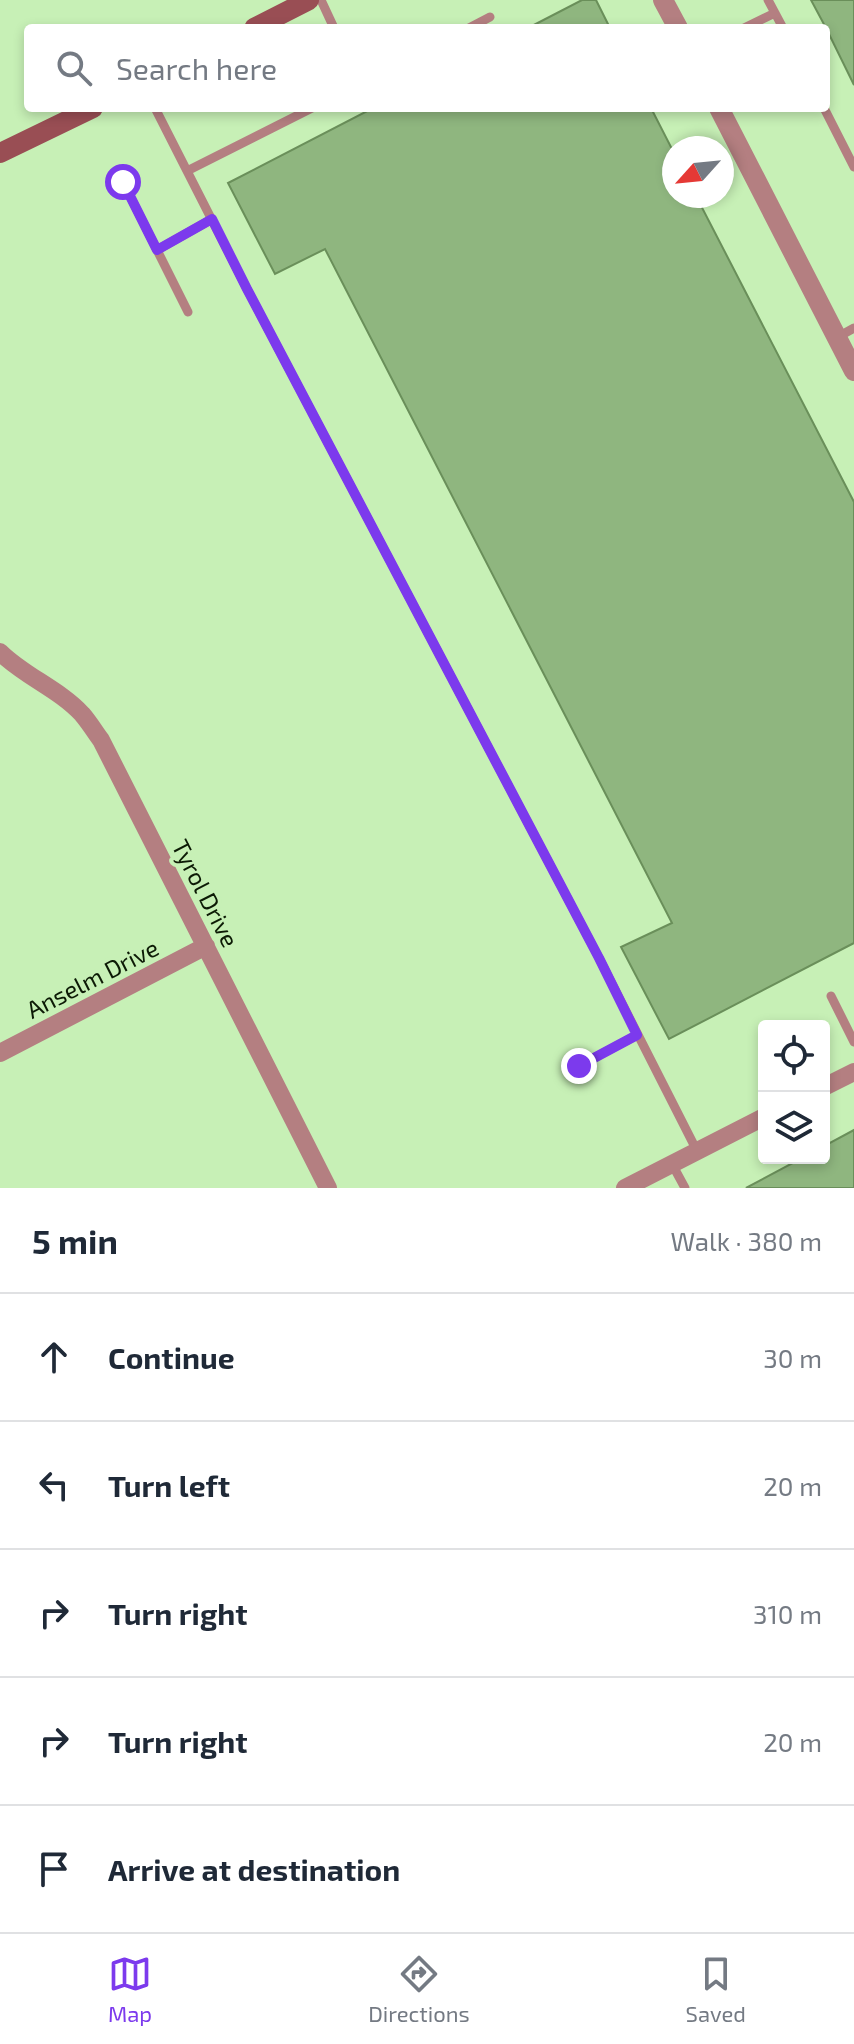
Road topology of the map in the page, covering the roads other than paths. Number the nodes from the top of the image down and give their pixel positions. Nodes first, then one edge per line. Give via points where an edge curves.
1 (309, 0) edge
2 (321, 0) edge
3 (663, 0) edge
4 (768, 0) edge
5 (775, 13) junction
6 (490, 17) dead end
7 (262, 24) edge
8 (332, 24) edge
9 (477, 24) edge
10 (676, 24) edge
11 (752, 24) edge
12 (781, 24) edge
13 (85, 112) edge
14 (157, 112) edge
15 (304, 112) edge
16 (721, 112) edge
17 (826, 112) edge
18 (0, 153) edge
19 (854, 167) edge
20 (187, 171) junction
21 (123, 182) dead end
22 (212, 219) junction
23 (157, 250) junction
24 (188, 312) dead end
25 (845, 333) edge
26 (854, 371) edge
27 (4, 662) edge
28 (206, 946) junction
29 (831, 996) dead end
30 (637, 1035) junction
31 (854, 1042) edge
32 (0, 1053) edge
33 (579, 1066) dead end
34 (854, 1072) edge
35 (830, 1084) edge
36 (758, 1120) edge
37 (697, 1151) junction
38 (672, 1164) junction
39 (328, 1188) edge
40 (625, 1188) edge
41 (685, 1188) edge

1 - 7 main road
2 - 8 lane
3 - 10 street
4 - 5 lane
5 - 11 lane
5 - 12 lane
6 - 9 lane
13 - 18 main road
14 - 20 lane
15 - 20 lane
16 - 25 street
17 - 19 lane
20 - 22 lane
21 - 23 lane
22 - 23 lane
22 - 30 lane
23 - 24 lane
25 - 26 street
27 - 28 street, Tyrol Drive via 81,713 101,740
28 - 32 street, Anselm Drive
28 - 39 street, Tyrol Drive
29 - 31 lane
30 - 33 lane
30 - 37 lane
34 - 35 street
36 - 37 street
37 - 38 street
38 - 40 street
38 - 41 lane

